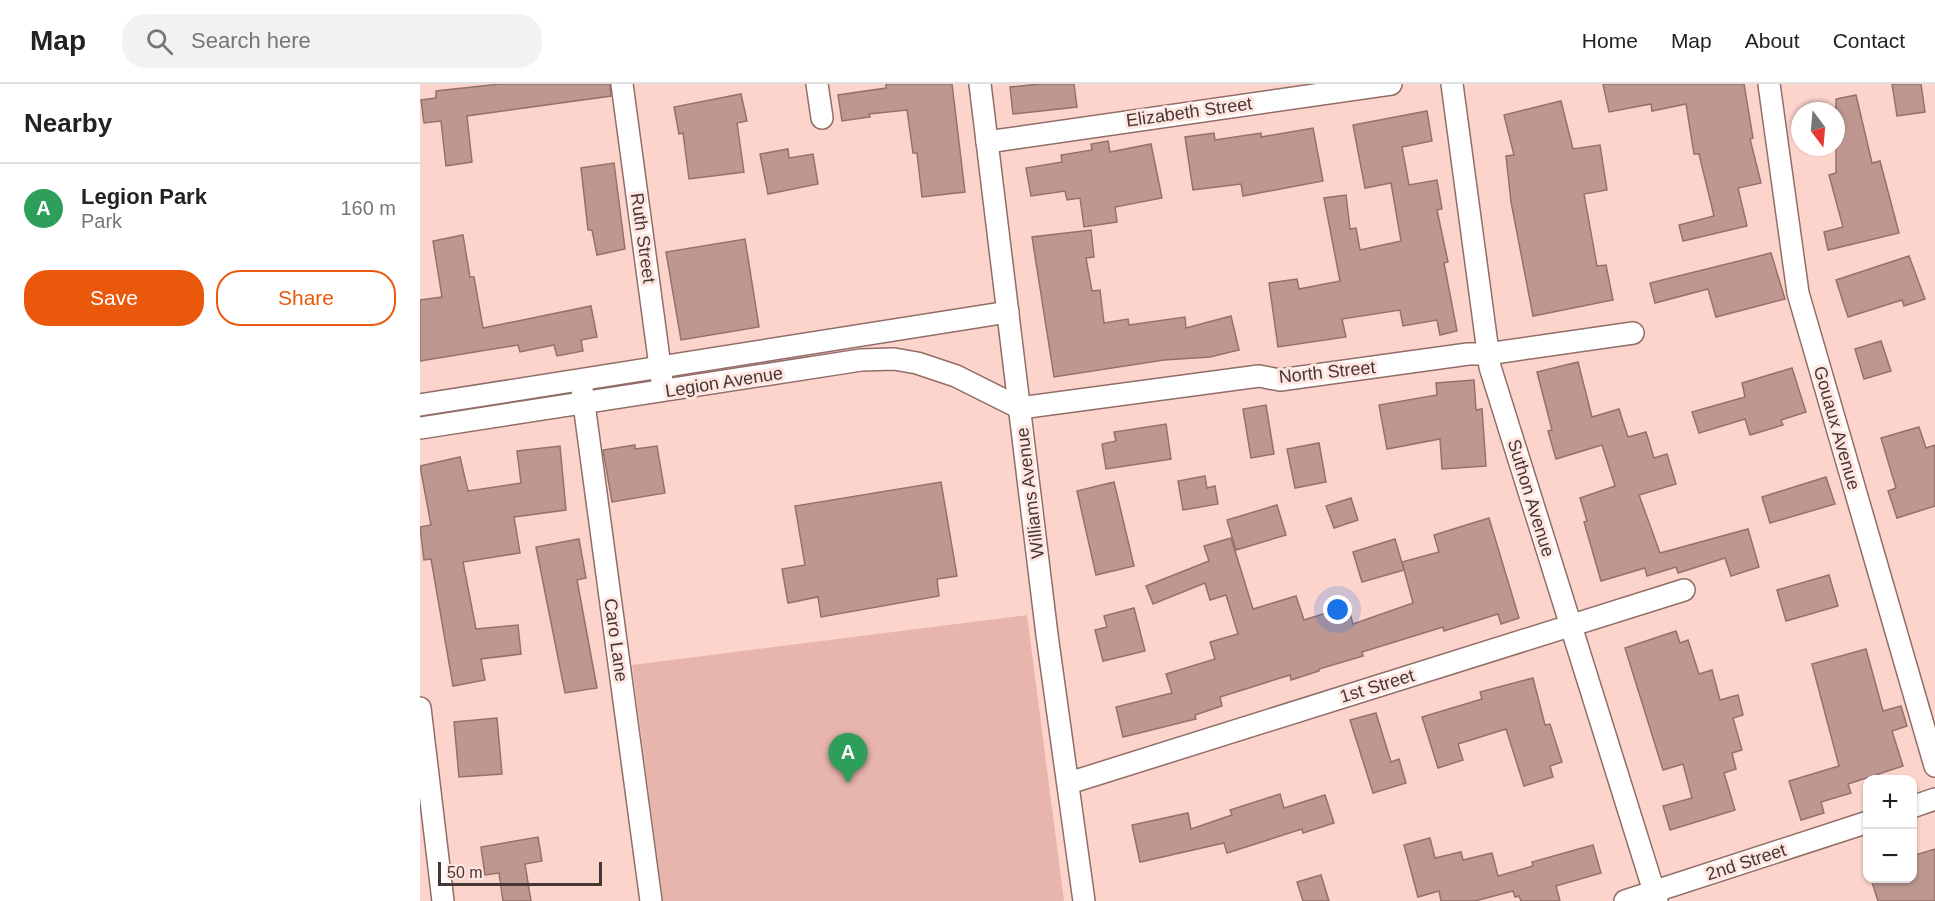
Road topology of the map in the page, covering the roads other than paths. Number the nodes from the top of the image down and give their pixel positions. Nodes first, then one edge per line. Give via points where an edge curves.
1 (622, 84) edge
2 (817, 84) edge
3 (980, 84) edge
4 (1391, 84) edge
5 (1452, 84) edge
6 (1769, 84) edge
7 (822, 118) dead end
8 (987, 142) junction
9 (1008, 312) junction
10 (1633, 333) dead end
11 (843, 339) junction
12 (1487, 354) junction
13 (846, 362) junction
14 (660, 368) junction
15 (581, 380) junction
16 (663, 392) junction
17 (584, 404) junction
18 (420, 405) edge
19 (1020, 408) junction
20 (420, 428) edge
21 (1684, 590) dead end
22 (1571, 626) junction
23 (420, 708) edge
24 (1935, 766) edge
25 (1069, 783) junction
26 (1935, 799) edge
27 (1917, 805) edge
28 (1863, 824) edge
29 (430, 876) edge
30 (1655, 896) edge
31 (443, 901) edge
32 (651, 901) edge
33 (1084, 901) edge
34 (1625, 901) edge

1 - 14 street, Ruth Street
2 - 7 street
3 - 8 street, Williams Avenue
4 - 8 street, Elizabeth Street
5 - 12 street, Suthon Avenue
6 - 24 street, Gouaux Avenue via 1798,293
8 - 9 street, Williams Avenue
9 - 11 street, Legion Avenue
9 - 19 street, Williams Avenue
10 - 12 street, North Street
11 - 13 street
11 - 14 street, Legion Avenue
12 - 19 street, North Street via 1280,380 1259,376
12 - 22 street, Suthon Avenue
13 - 16 street, Legion Avenue
13 - 19 street, Legion Avenue via 894,359 917,363 956,376
14 - 15 street, Legion Avenue
14 - 16 street, Ruth Street
15 - 17 street, Caro Lane
15 - 18 street, Legion Avenue
16 - 17 street, Legion Avenue
17 - 20 street, Legion Avenue
17 - 32 street, Caro Lane
19 - 25 street, Williams Avenue
21 - 22 street, 1st Street
22 - 25 street, 1st Street
22 - 30 street, Suthon Avenue
23 - 29 street
25 - 33 street, Williams Avenue
26 - 27 street
28 - 30 street, 2nd Street
29 - 31 street
30 - 34 street, 2nd Street

